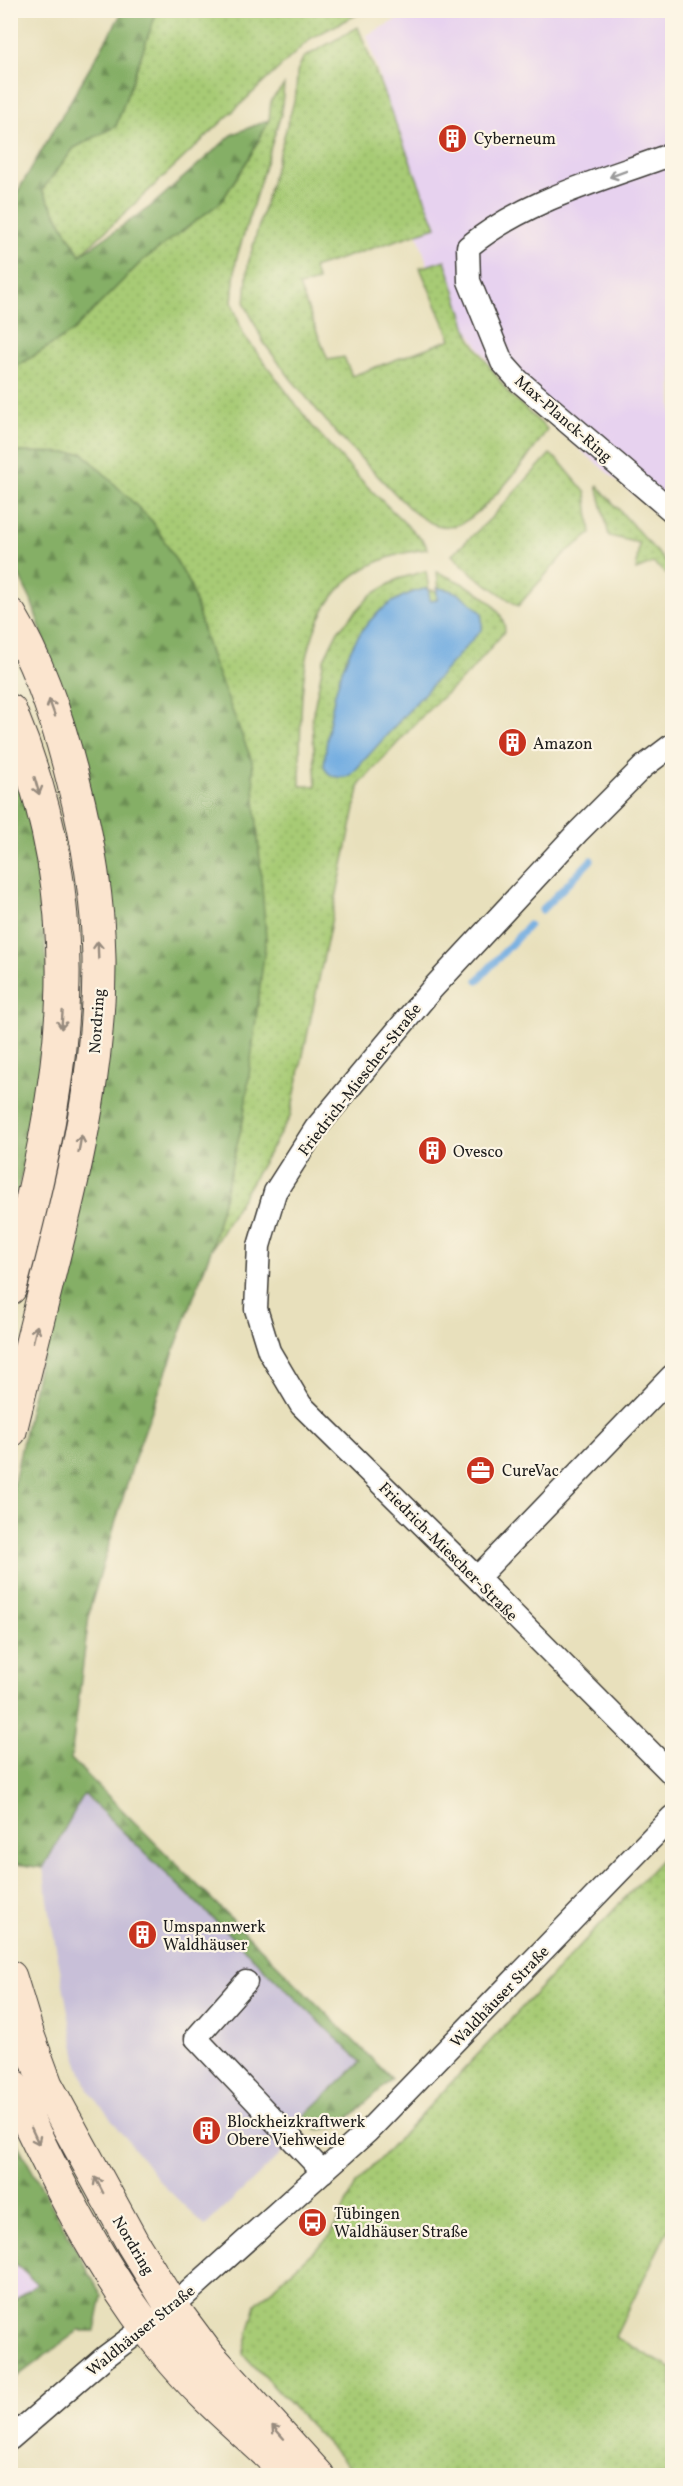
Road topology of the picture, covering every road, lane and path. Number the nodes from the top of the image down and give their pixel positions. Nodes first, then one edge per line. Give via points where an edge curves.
1 (672, 154) edge
2 (672, 511) edge
3 (10, 615) edge
4 (10, 711) edge
5 (672, 745) edge
6 (10, 1288) edge
7 (672, 1376) edge
8 (10, 1431) edge
9 (477, 1578) junction
10 (672, 1774) edge
11 (672, 1817) edge
12 (10, 1977) edge
13 (246, 1982) dead end
14 (10, 2083) edge
15 (323, 2172) junction
16 (172, 2307) junction
17 (146, 2326) junction
18 (10, 2439) edge
19 (292, 2475) edge
20 (318, 2475) edge

1 -> 2 street, Max-Planck-Ring via 536,205 486,232 468,247 469,281 502,362 519,381
8 -> 3 street, Nordring via 78,1157 92,1075 99,970 91,868 80,805 45,687
4 -> 6 street, Nordring via 33,771 54,853 64,964 59,1061 48,1133
5 - 9 street, Friedrich-Miescher-Straße via 643,767 577,833 414,1009 316,1128 275,1192 259,1246 256,1310 269,1352 289,1388 301,1405
7 - 9 street
9 - 10 street, Friedrich-Miescher-Straße
11 - 15 street, Waldhäuser Straße via 367,2132
16 -> 12 street, Nordring via 103,2192 46,2085
13 - 15 street via 196,2038
14 -> 17 street, Nordring via 74,2212
15 - 16 street, Waldhäuser Straße
16 - 17 street, Waldhäuser Straße
20 -> 16 street, Nordring via 207,2354
17 - 18 street, Waldhäuser Straße
17 - 19 street, Nordring via 186,2375

